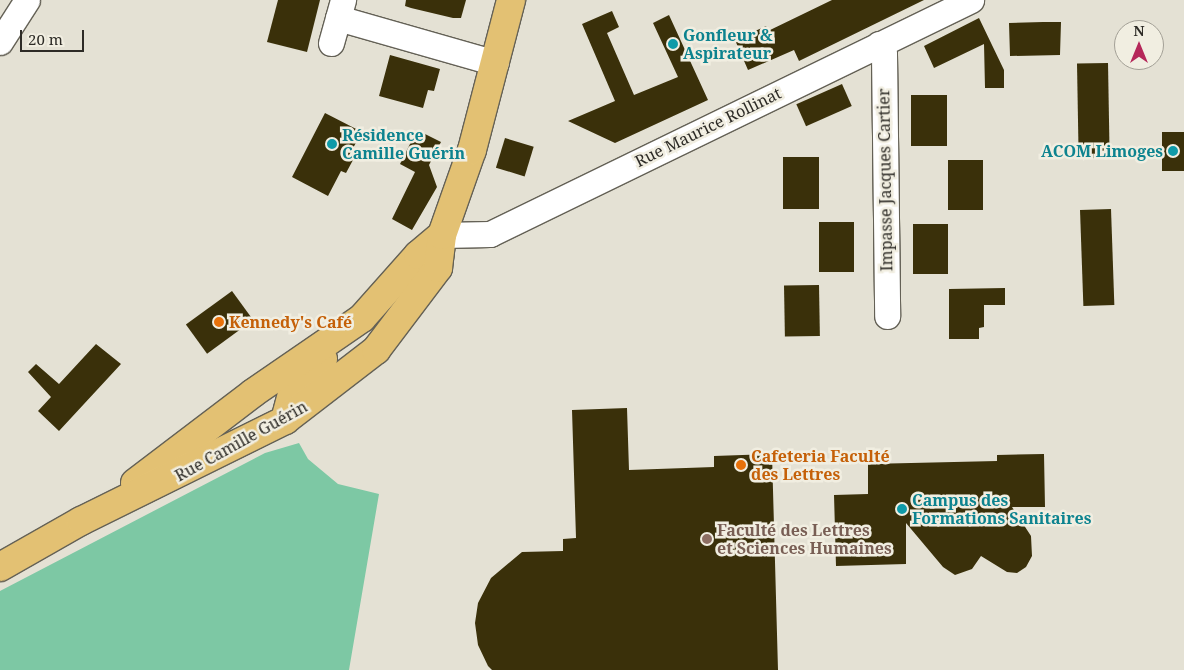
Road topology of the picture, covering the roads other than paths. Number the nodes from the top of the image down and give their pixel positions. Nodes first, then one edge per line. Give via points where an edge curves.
1 (27, 0) edge
2 (511, 0) edge
3 (971, 0) edge
4 (340, 9) edge
5 (0, 42) edge
6 (331, 43) dead end
7 (879, 44) junction
8 (496, 63) junction
9 (442, 236) junction
10 (887, 316) dead end
11 (354, 324) junction
12 (285, 420) junction
13 (81, 521) junction
14 (0, 567) edge

1 - 5 street
2 - 8 main road, Rue Camille Guérin
3 - 7 street, Rue Maurice Rollinat
4 - 6 street
4 - 8 street
7 - 9 street, Rue Maurice Rollinat via 490,234
7 - 10 street, Impasse Jacques Cartier via 884,54
8 - 9 main road, Rue Camille Guérin via 469,160
9 - 11 main road, Rue Camille Guérin via 418,255
9 - 12 main road, Rue Camille Guérin via 438,268 376,350
11 - 12 main road via 349,339 311,368 292,393
11 - 13 main road, Rue Camille Guérin via 253,393
12 - 13 main road, Rue Camille Guérin
13 - 14 main road, Rue Camille Guérin

